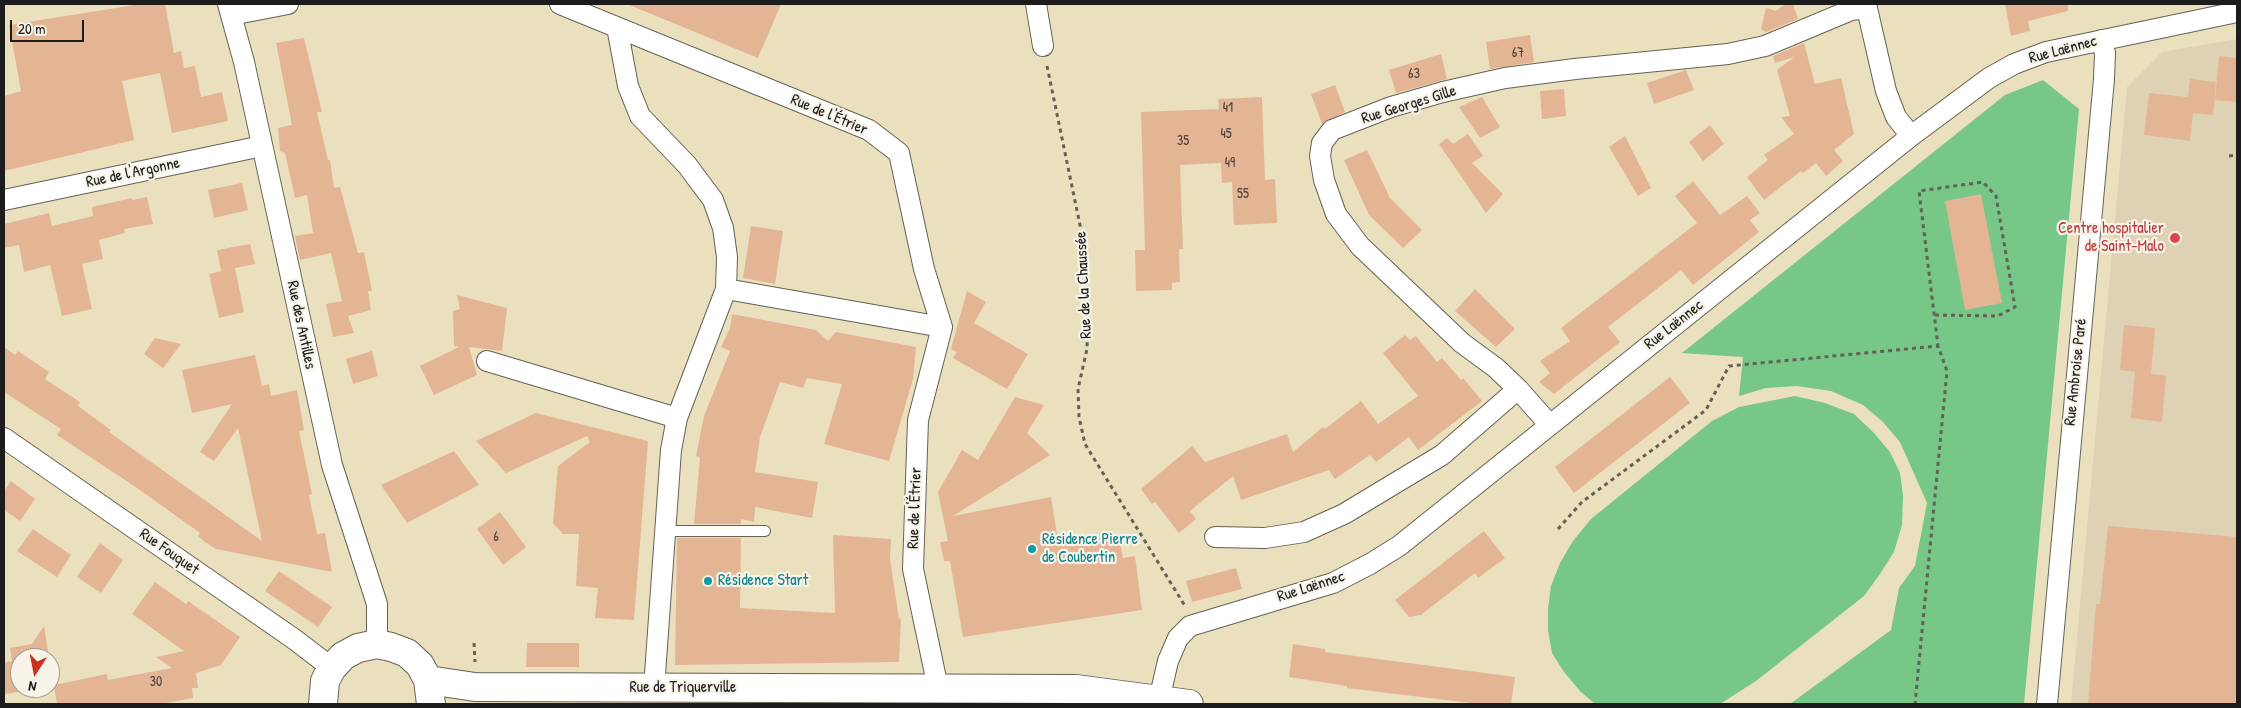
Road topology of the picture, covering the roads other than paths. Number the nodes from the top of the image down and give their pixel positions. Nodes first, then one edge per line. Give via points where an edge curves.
1 (288, 4) edge
2 (560, 4) edge
3 (1036, 4) edge
4 (1866, 6) edge
5 (229, 9) edge
6 (2237, 12) edge
7 (617, 27) junction
8 (2101, 40) junction
9 (1043, 46) road end
10 (1911, 136) junction
11 (262, 146) junction
12 (4, 200) edge
13 (726, 289) junction
14 (942, 327) junction
15 (487, 361) dead end
16 (1518, 389) junction
17 (677, 418) junction
18 (1549, 424) junction
19 (4, 438) edge
20 (665, 531) junction
21 (765, 531) dead end
22 (1215, 537) dead end
23 (377, 644) junction
24 (332, 668) junction
25 (654, 688) junction
26 (938, 688) junction
27 (430, 692) edge
28 (1158, 700) junction
29 (318, 701) edge
30 (1189, 704) edge
31 (2047, 704) edge

1 - 5 street
2 - 7 street, Rue de l'Étrier
3 - 9 street
4 - 10 street via 1886,91 1896,117
4 - 16 street, Rue Georges Gille via 1765,46 1682,60 1505,78 1400,105 1332,130 1322,143 1320,156 1324,180 1336,214 1360,246 1462,343
5 - 11 street, Rue des Antilles
6 - 8 street, Rue Laënnec
7 - 13 street via 628,86 640,116 686,165 713,200 723,228 727,257
7 - 14 street, Rue de l'Étrier via 869,130 900,153 924,269
8 - 10 street, Rue Laënnec via 2046,52 2014,64 1989,78
8 - 31 street, Rue Ambroise Paré via 2105,54 2104,79
10 - 18 street, Rue Laënnec
11 - 12 street, Rue de l'Argonne
11 - 23 street, Rue des Antilles via 332,465 377,604
13 - 14 street
13 - 17 street
14 - 26 street, Rue de l'Étrier via 918,420 913,569
15 - 17 street
16 - 18 street, Rue Georges Gille
16 - 22 street via 1442,455 1344,514 1304,532 1265,538
17 - 20 street via 671,450
18 - 28 street, Rue Laënnec via 1399,546 1370,564 1333,584 1190,626 1178,638 1168,661
19 - 24 street, Rue Fouquet
20 - 21 lane
20 - 25 street
23 - 24 main road via 358,648 343,656
23 - 27 main road via 407,654 420,665
24 - 29 main road
25 - 26 main road, Rue de Triquerville
25 - 27 main road, Rue de Triquerville via 475,687
26 - 28 main road, Rue de Triquerville via 1076,690
28 - 30 main road, Rue de Triquerville

